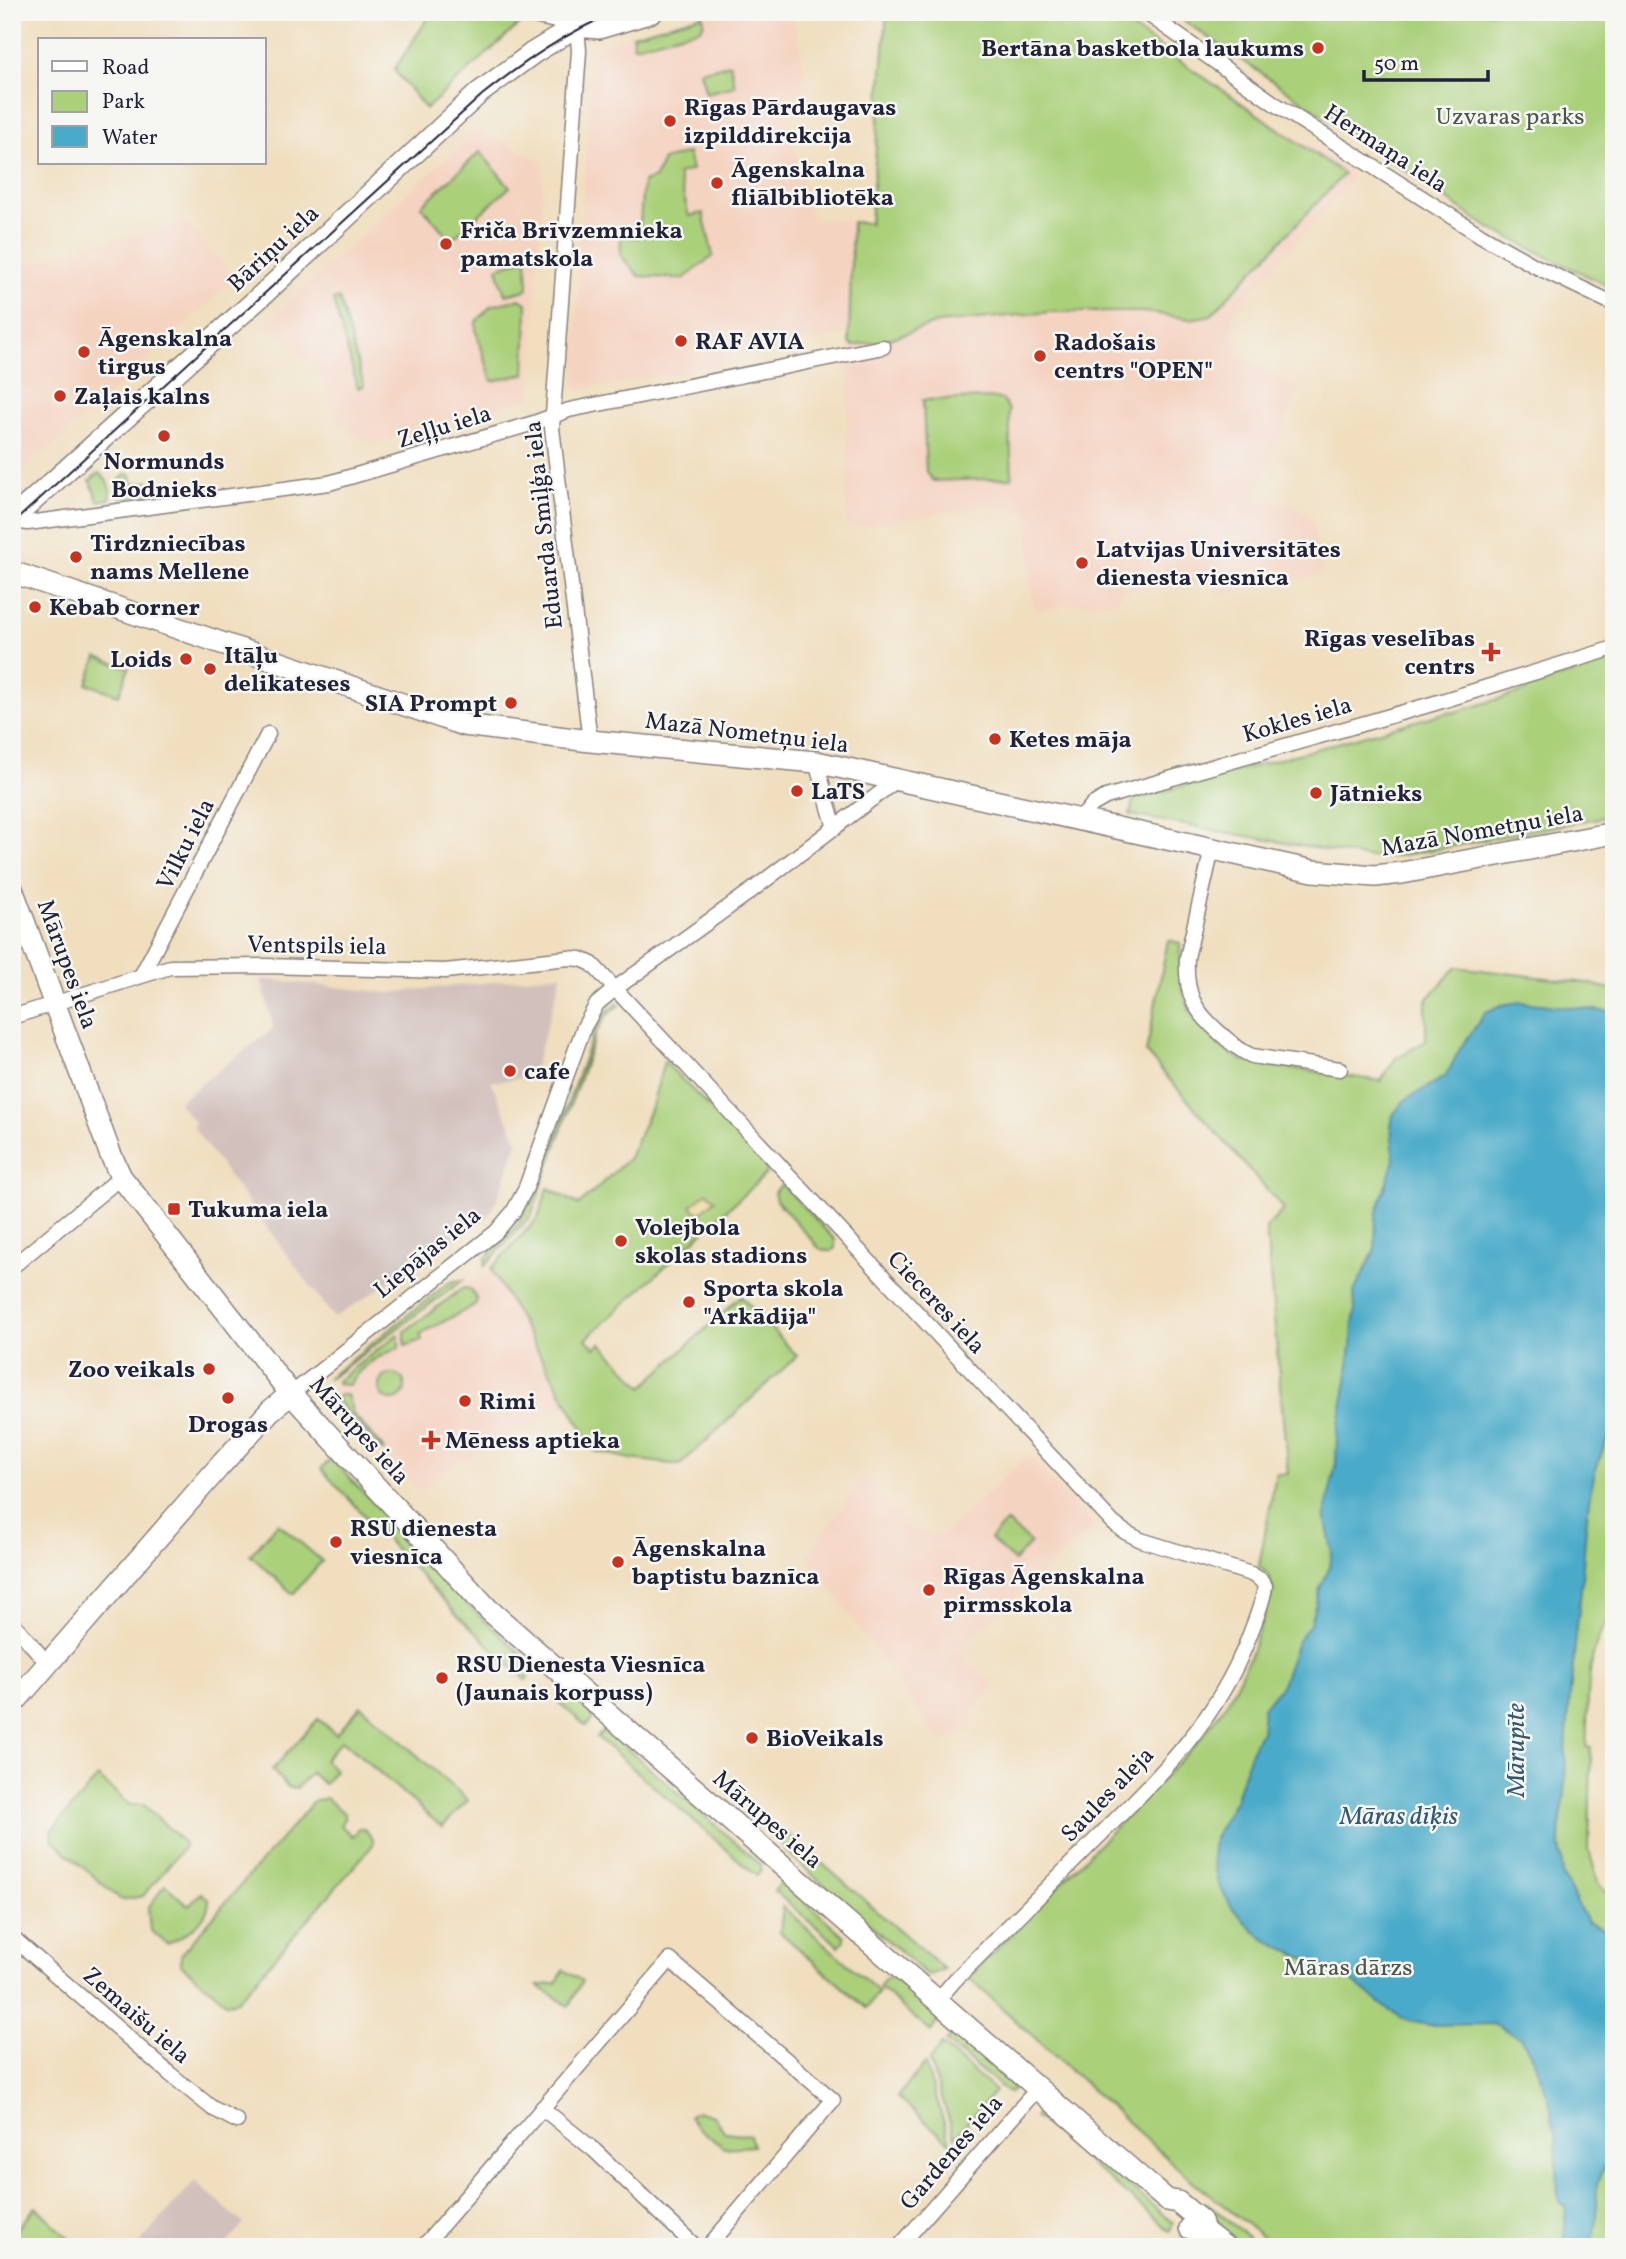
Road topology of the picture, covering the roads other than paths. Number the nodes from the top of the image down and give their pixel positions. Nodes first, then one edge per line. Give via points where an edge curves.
1 (517, 12) edge
2 (652, 12) edge
3 (1145, 12) edge
4 (583, 17) edge
5 (1614, 304) edge
6 (883, 348) dead end
7 (552, 416) junction
8 (12, 520) edge
9 (12, 572) edge
10 (1614, 648) edge
11 (268, 734) dead end
12 (590, 741) junction
13 (816, 762) junction
14 (897, 780) junction
15 (1080, 820) junction
16 (835, 828) junction
17 (1614, 833) edge
18 (1212, 849) junction
19 (12, 888) edge
20 (142, 974) junction
21 (616, 988) junction
22 (54, 1003) junction
23 (12, 1017) edge
24 (1340, 1069) dead end
25 (121, 1177) junction
26 (12, 1267) edge
27 (291, 1394) junction
28 (1265, 1586) joint
29 (12, 1622) edge
30 (48, 1664) junction
31 (12, 1705) edge
32 (12, 1937) edge
33 (936, 2001) junction
34 (1038, 2088) junction
35 (542, 2108) junction
36 (237, 2122) dead end
37 (423, 2247) edge
38 (696, 2247) edge
39 (708, 2247) edge
40 (899, 2247) edge
41 (1225, 2247) edge

1 - 4 street
2 - 4 street, Bāriņu iela via 599,28
3 - 5 street, Hermaņa iela via 1275,104 1482,236
4 - 7 street, Eduarda Smiļģa iela
4 - 8 street, Bāriņu iela via 479,93
6 - 7 street, Zeļļu iela
7 - 8 street, Zeļļu iela via 329,483 28,523
7 - 12 street, Eduarda Smiļģa iela
9 - 12 street, Mazā Nometņu iela via 464,725
10 - 15 street, Kokles iela via 1106,797 1091,805
11 - 20 street, Vilku iela
12 - 13 street, Mazā Nometņu iela
13 - 14 street, Mazā Nometņu iela
13 - 16 street
14 - 15 street, Mazā Nometņu iela
14 - 16 street, Liepājas iela
15 - 18 street, Mazā Nometņu iela
16 - 21 street, Liepājas iela
17 - 18 street, Mazā Nometņu iela via 1375,876 1313,871
18 - 24 street via 1187,958 1191,1000 1209,1024 1244,1053
19 - 22 street, Mārupes iela
20 - 21 street, Ventspils iela via 170,967 266,966 445,971 568,958 592,964
20 - 22 street, Ventspils iela
21 - 27 street, Liepājas iela via 597,1004 584,1027 513,1212 496,1232
21 - 28 street, Cieceres iela via 1113,1523 1141,1540 1251,1574
22 - 23 street, Ventspils iela
22 - 25 street, Mārupes iela
25 - 26 street
25 - 27 street, Mārupes iela
27 - 30 street, Liepājas iela via 218,1468
27 - 33 street, Mārupes iela via 488,1609
28 - 33 street, Saules aleja via 1243,1651 1201,1727 1159,1776
29 - 30 street
30 - 31 street, Liepājas iela
32 - 36 street, Zemaišu iela via 170,2074
33 - 34 street, Mārupes iela
34 - 40 street, Gardenes iela
34 - 41 street, Mārupes iela via 1167,2200 1190,2212 1204,2231
35 - 37 street
35 - 38 street via 594,2150
35 - 39 street via 670,1960 833,2101

